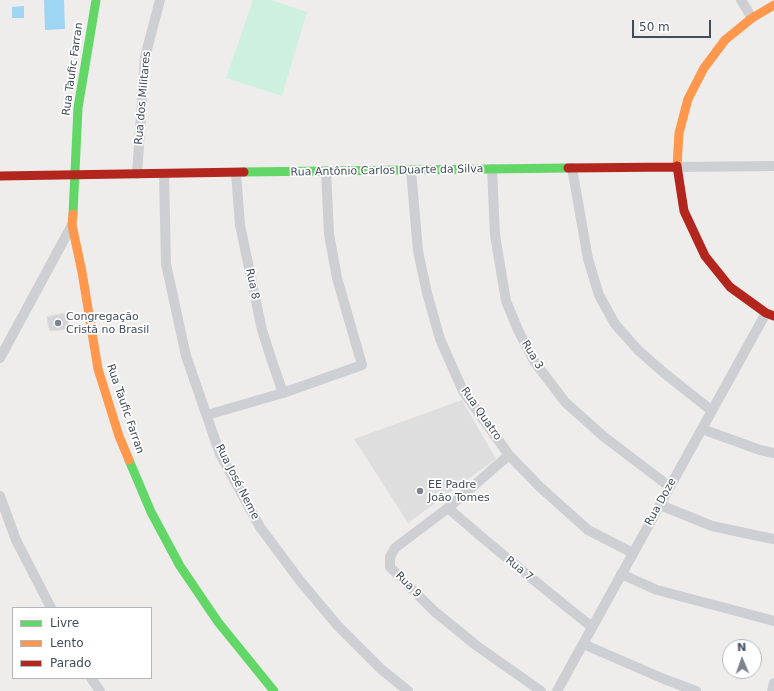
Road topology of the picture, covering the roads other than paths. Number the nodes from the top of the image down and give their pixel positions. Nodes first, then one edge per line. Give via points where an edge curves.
1 (96, 0) edge
2 (160, 0) edge
3 (742, 0) edge
4 (774, 5) edge
5 (752, 18) junction
6 (774, 166) edge
7 (572, 168) junction
8 (676, 168) junction
9 (492, 169) junction
10 (411, 170) junction
11 (326, 171) junction
12 (236, 173) junction
13 (76, 174) junction
14 (137, 174) junction
15 (164, 174) junction
16 (0, 176) edge
17 (72, 225) junction
18 (770, 315) edge
19 (0, 358) edge
20 (283, 392) junction
21 (712, 411) junction
22 (207, 415) junction
23 (702, 429) junction
24 (774, 453) edge
25 (509, 455) junction
26 (670, 487) junction
27 (0, 496) edge
28 (660, 506) junction
29 (448, 508) junction
30 (774, 539) edge
31 (633, 553) junction
32 (621, 574) junction
33 (50, 607) edge
34 (774, 622) edge
35 (592, 626) junction
36 (583, 644) junction
37 (92, 679) edge
38 (774, 683) edge
39 (100, 691) edge
40 (274, 691) edge
41 (408, 691) edge
42 (540, 691) edge
43 (557, 691) edge
44 (696, 691) edge
45 (772, 691) edge

1 - 13 street, Rua Taufic Farran via 78,108
2 - 14 street, Rua dos Militares via 145,57
3 - 5 street
4 - 5 street
5 - 8 street via 725,40 704,68 688,99 679,133
6 - 8 street, Rua Antônio Carlos Duarte da Silva
7 - 8 street, Rua Antônio Carlos Duarte da Silva
7 - 9 street, Rua Antônio Carlos Duarte da Silva
7 - 21 street via 588,259 599,294 615,324 643,355
8 - 18 street via 684,211 706,256 730,287
9 - 10 street, Rua Antônio Carlos Duarte da Silva
9 - 26 street, Rua 3 via 495,235 506,301 534,361 565,402 603,436
10 - 11 street, Rua Antônio Carlos Duarte da Silva
10 - 25 street, Rua Quatro via 418,251 440,339 463,391
11 - 12 street, Rua Antônio Carlos Duarte da Silva
11 - 20 street via 329,234 337,278 362,365
12 - 15 street, Rua Antônio Carlos Duarte da Silva
12 - 20 street, Rua 8 via 240,225 251,279 262,330
13 - 14 street, Rua Antônio Carlos Duarte da Silva
13 - 16 street, Rua Antônio Carlos Duarte da Silva
13 - 17 street, Rua Taufic Farran
14 - 15 street, Rua Antônio Carlos Duarte da Silva
15 - 22 street, Rua José Neme via 166,264 186,356
17 - 19 street
17 - 40 street, Rua Taufic Farran via 98,369 119,436 151,512 180,566 218,622
18 - 21 street, Rua Doze
20 - 22 street
21 - 23 street, Rua Doze
22 - 41 street, Rua José Neme via 220,454 260,527 338,626 381,669
23 - 24 street
23 - 26 street, Rua Doze
25 - 29 street, Rua 9
25 - 31 street, Rua Quatro via 588,530
26 - 28 street, Rua Doze
27 - 33 street via 16,540
28 - 30 street via 712,526
28 - 31 street, Rua Doze
29 - 35 street, Rua 7
29 - 42 street, Rua 9 via 395,548 390,557 390,567 434,611 477,646
31 - 32 street, Rua Doze
32 - 34 street via 657,590
32 - 35 street, Rua Doze
35 - 36 street, Rua Doze
36 - 43 street, Rua Doze
36 - 44 street
37 - 39 street
38 - 45 street

